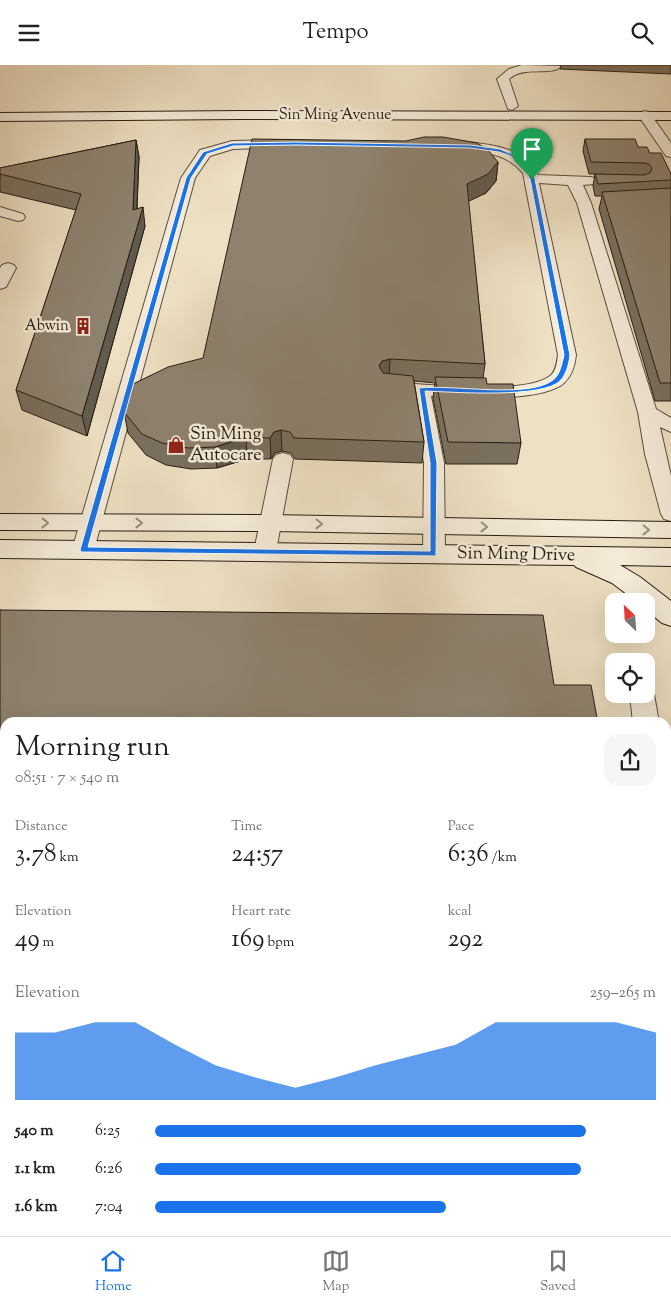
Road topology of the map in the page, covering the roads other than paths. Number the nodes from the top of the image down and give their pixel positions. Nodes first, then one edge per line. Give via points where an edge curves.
1 (556, 67) dead end
2 (671, 105) edge
3 (512, 106) junction
4 (0, 108) edge
5 (644, 115) junction
6 (81, 116) junction
7 (671, 116) edge
8 (0, 117) edge
9 (9, 131) dead end
10 (296, 144) edge
11 (434, 145) edge
12 (671, 153) edge
13 (532, 179) junction
14 (574, 181) junction
15 (603, 181) edge
16 (0, 211) edge
17 (18, 217) dead end
18 (8, 268) dead end
19 (0, 284) edge
20 (389, 388) edge
21 (421, 389) junction
22 (647, 412) junction
23 (671, 426) edge
24 (283, 459) edge
25 (671, 514) edge
26 (0, 522) edge
27 (90, 523) junction
28 (270, 523) junction
29 (435, 527) junction
30 (671, 530) edge
31 (0, 549) edge
32 (83, 550) junction
33 (265, 551) junction
34 (434, 554) junction
35 (572, 557) junction
36 (671, 557) edge
37 (671, 616) edge
38 (643, 703) edge
39 (645, 717) edge

1 - 3 lane via 516,69 506,74 503,79
2 - 3 main road, Sin Ming Avenue
3 - 4 main road, Sin Ming Avenue
5 - 6 main road, Sin Ming Avenue
5 - 7 main road, Sin Ming Avenue
5 - 12 lane
6 - 8 main road, Sin Ming Avenue
6 - 9 main road
10 - 27 lane via 232,145 205,153 188,178
11 - 13 lane via 500,151 520,160 530,171
13 - 14 lane
13 - 21 lane via 567,355 562,373 558,380 548,385 526,390
14 - 15 lane
14 - 22 lane via 592,203
16 - 17 lane
18 - 19 lane
20 - 21 lane
21 - 29 lane via 434,463
22 - 23 lane
22 - 25 lane
24 - 28 lane
26 -> 27 main road, Sin Ming Drive
27 -> 28 main road, Sin Ming Drive
27 - 32 lane
28 -> 29 main road, Sin Ming Drive
28 - 33 lane
29 -> 30 main road, Sin Ming Drive
29 - 34 lane
31 - 32 main road, Sin Ming Drive
32 - 33 main road, Sin Ming Drive
33 - 34 main road, Sin Ming Drive
34 - 35 main road, Sin Ming Drive
35 - 36 main road, Sin Ming Drive
35 - 37 main road via 604,567 631,582
38 - 39 lane

